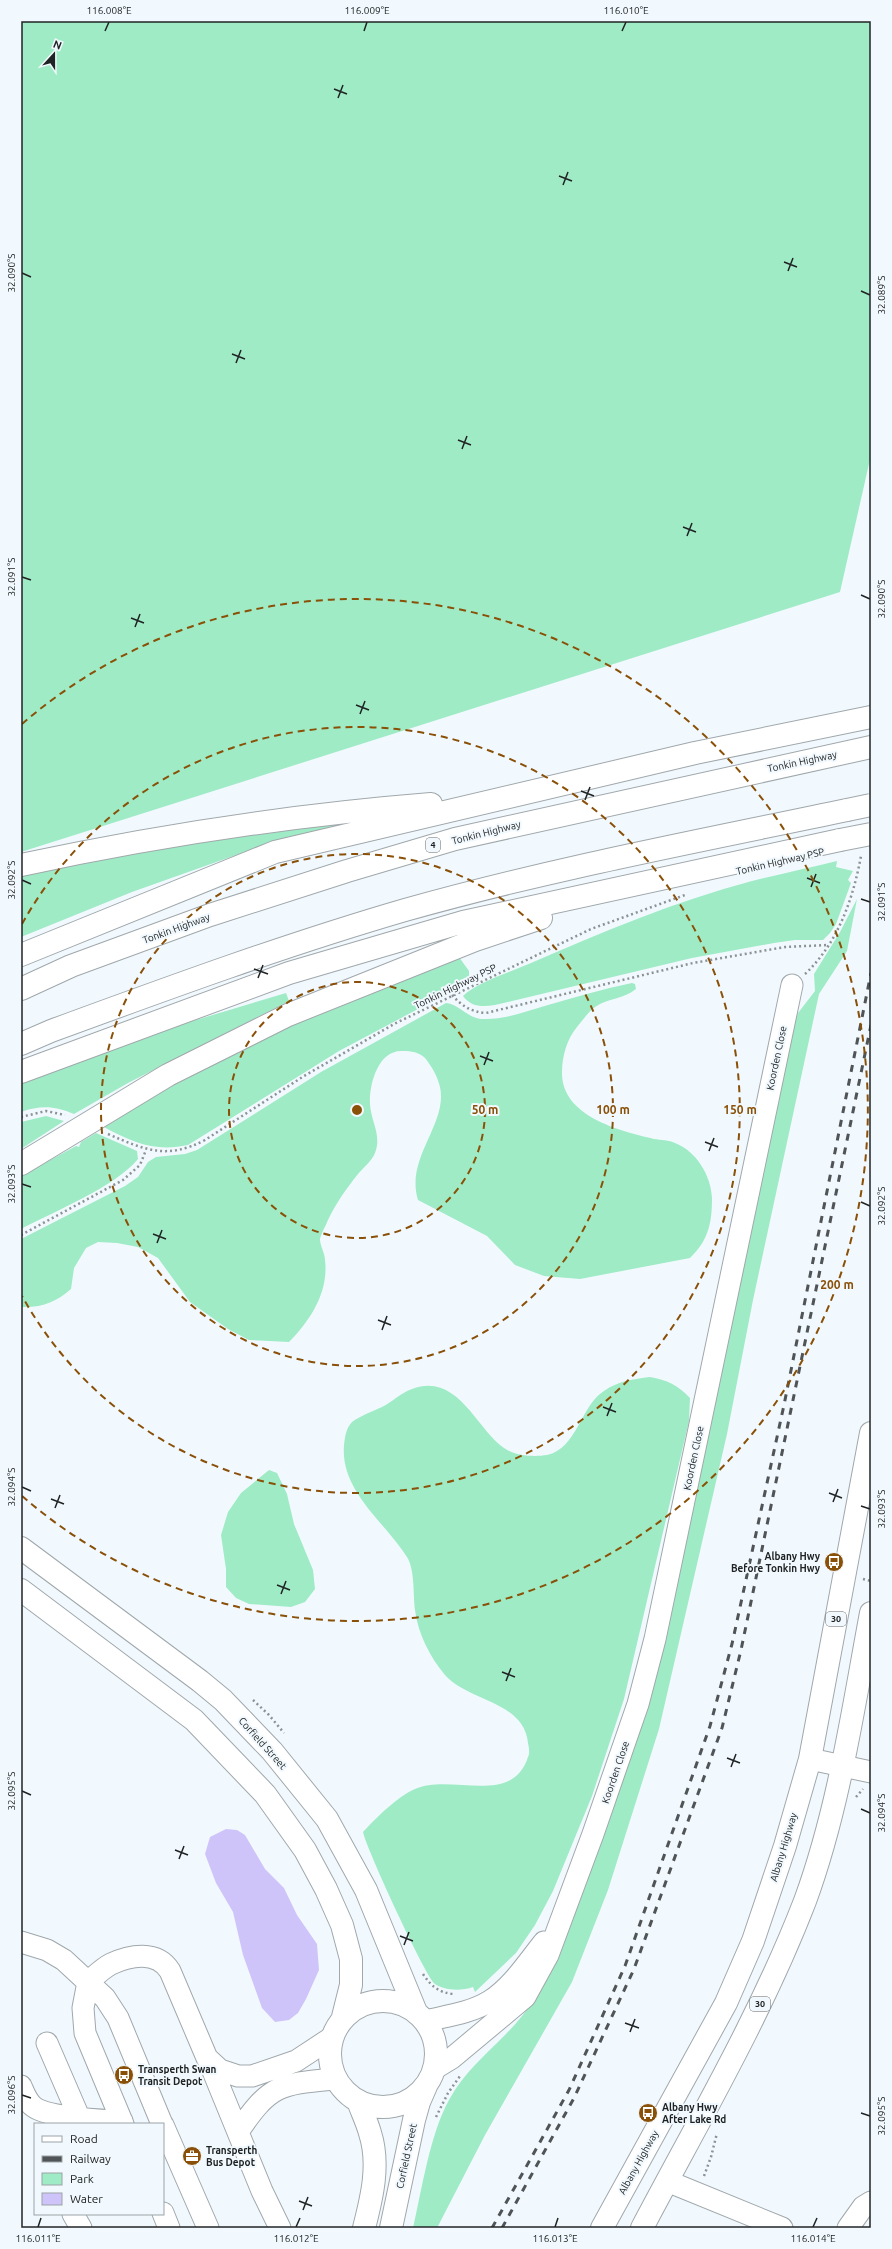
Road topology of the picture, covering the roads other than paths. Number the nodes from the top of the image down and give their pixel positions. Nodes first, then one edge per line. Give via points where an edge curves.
1 (866, 718) edge
2 (865, 748) edge
3 (506, 797) junction
4 (871, 805) edge
5 (871, 834) edge
6 (21, 865) edge
7 (677, 874) junction
8 (21, 955) edge
9 (792, 985) dead end
10 (21, 989) edge
11 (21, 1044) edge
12 (21, 1072) edge
13 (21, 1164) edge
14 (871, 1433) edge
15 (21, 1548) edge
16 (21, 1590) edge
17 (871, 1613) edge
18 (810, 1759) junction
19 (843, 1764) junction
20 (871, 1772) edge
21 (560, 1921) junction
22 (21, 1942) edge
23 (92, 1985) junction
24 (421, 2016) junction
25 (343, 2017) junction
26 (331, 2038) junction
27 (47, 2043) dead end
28 (208, 2058) junction
29 (431, 2077) junction
30 (335, 2079) junction
31 (24, 2093) edge
32 (358, 2101) junction
33 (78, 2117) junction
34 (35, 2123) edge
35 (122, 2123) edge
36 (162, 2123) edge
37 (164, 2127) edge
38 (238, 2132) junction
39 (666, 2181) junction
40 (871, 2202) edge
41 (74, 2215) edge
42 (164, 2215) edge
43 (81, 2228) edge
44 (169, 2228) edge
45 (208, 2228) edge
46 (280, 2228) edge
47 (364, 2228) edge
48 (391, 2228) edge
49 (602, 2228) edge
50 (642, 2228) edge
51 (782, 2228) edge
52 (848, 2228) edge

1 - 3 main road via 695,752
2 - 10 main road, Tonkin Highway / 4 via 455,839 210,915 71,966
3 - 6 main road via 326,813 156,837
3 - 8 main road via 275,852
4 - 11 main road, bridge via 558,870 406,910 248,958
5 - 7 main road, bridge
7 - 12 main road via 463,922 289,973
7 - 13 main road via 475,940 288,1015 168,1075
9 - 21 street, Koorden Close via 655,1639 636,1711
14 - 18 main road, Albany Highway / 30
15 - 24 main road, Corfield Street via 200,1681 223,1700 272,1751 327,1819 366,1890
16 - 25 main road via 189,1716 265,1794 305,1850 342,1925 351,1958 351,1985
17 - 19 main road, 30
18 - 19 street
18 - 49 main road, Albany Highway / 30 via 781,1858 742,1969 726,2003
19 - 20 street
19 - 39 main road, 30 via 819,1854 788,1942 734,2059
21 - 24 street, Koorden Close via 516,1977 491,2001 477,2008
21 - 29 street, Koorden Close via 548,1955 525,1997
22 - 23 street via 54,1954
23 - 28 street via 110,1964 145,1956 161,1960 170,1971
23 - 35 street via 83,2008 85,2033
23 - 36 street via 118,2018
24 - 25 main road via 402,2004 387,2000 371,2001 355,2007
24 - 29 main road via 435,2040 436,2054
25 - 26 main road
26 - 28 street via 296,2061 252,2076 238,2076 220,2070
26 - 30 main road via 330,2066
27 - 33 street
28 - 38 street
29 - 32 main road via 412,2099 395,2106 376,2107
29 - 48 main road, Corfield Street via 418,2102
30 - 32 main road via 341,2088
30 - 38 street via 298,2082 283,2087 260,2101
31 - 33 street via 34,2107 42,2111
31 - 34 street
32 - 47 main road via 370,2132 374,2161 372,2193
33 - 35 street
37 - 45 street
38 - 46 street
39 - 50 main road, 30
39 - 51 street
40 - 52 street via 863,2207
41 - 43 street
42 - 44 street

